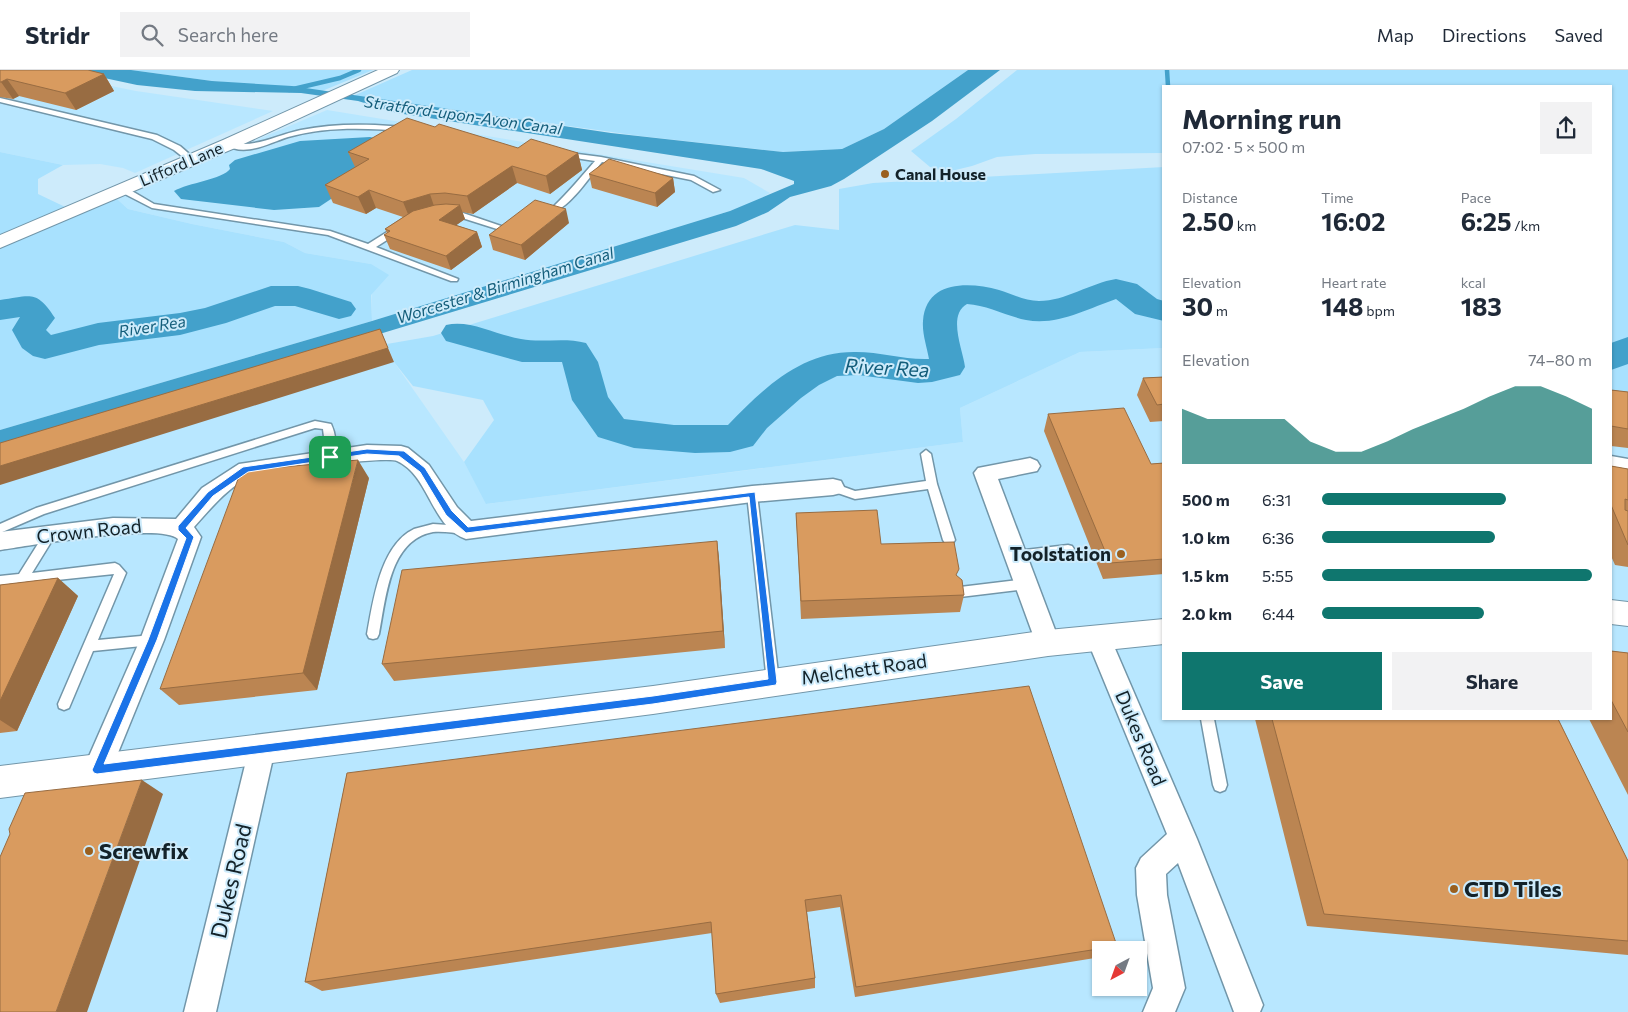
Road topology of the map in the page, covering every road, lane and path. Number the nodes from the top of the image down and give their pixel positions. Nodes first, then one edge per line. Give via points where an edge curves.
1 (391, 70) edge
2 (0, 100) edge
3 (416, 130) edge
4 (229, 144) junction
5 (560, 153) edge
6 (191, 159) junction
7 (602, 160) junction
8 (122, 189) junction
9 (716, 190) dead end
10 (557, 208) edge
11 (442, 214) edge
12 (410, 224) edge
13 (500, 226) edge
14 (0, 242) edge
15 (370, 247) junction
16 (454, 279) dead end
17 (926, 454) dead end
18 (330, 457) junction
19 (1612, 464) edge
20 (1030, 466) dead end
21 (1628, 467) edge
22 (932, 484) junction
23 (833, 487) joint
24 (752, 494) junction
25 (181, 528) junction
26 (0, 529) edge
27 (466, 530) junction
28 (50, 534) junction
29 (949, 540) edge
30 (0, 541) edge
31 (1068, 549) dead end
32 (1016, 555) junction
33 (23, 578) junction
34 (0, 581) edge
35 (1026, 584) junction
36 (960, 592) edge
37 (1612, 612) edge
38 (1628, 614) edge
39 (1162, 631) edge
40 (373, 634) dead end
41 (1098, 638) junction
42 (152, 640) junction
43 (1048, 643) junction
44 (89, 646) junction
45 (773, 682) junction
46 (64, 704) dead end
47 (1208, 720) edge
48 (262, 749) junction
49 (97, 770) junction
50 (0, 782) edge
51 (1220, 785) dead end
52 (1183, 839) junction
53 (1248, 1009) edge
54 (200, 1012) edge
55 (1159, 1012) edge

1 - 4 street, Lifford Lane
2 - 6 lane via 154,137
3 - 4 lane via 365,126 321,128 285,135 247,148 239,149
4 - 6 street, Lifford Lane
5 - 7 lane
6 - 8 street, Lifford Lane
7 - 9 lane via 694,178
7 - 10 lane
8 - 14 street, Lifford Lane
8 - 15 lane via 152,206 330,233
11 - 13 lane via 457,214
12 - 15 lane
15 - 16 lane
17 - 22 lane
18 - 25 street via 246,469 210,494
18 - 26 lane via 327,426 315,424 40,511
18 - 27 street via 367,452 401,453 422,470 449,513
19 - 21 street
20 - 32 street via 985,473
22 - 23 lane via 855,495
22 - 29 lane
23 - 24 street
24 - 27 street
24 - 45 lane
25 - 28 street, Crown Road via 129,524
25 - 42 street via 190,537
27 - 40 lane via 433,528 402,543 387,566
28 - 30 street, Crown Road
28 - 33 lane
31 - 32 lane
32 - 35 street
33 - 34 lane
33 - 44 lane via 118,570 120,573
35 - 36 lane
35 - 43 street
37 - 38 street
39 - 41 street, Melchett Road
41 - 43 street, Melchett Road
41 - 52 street, Dukes Road
42 - 44 lane
42 - 49 street
43 - 45 street, Melchett Road
44 - 46 lane
45 - 48 street, Melchett Road
47 - 51 lane
48 - 49 street, Melchett Road
48 - 54 street, Dukes Road
49 - 50 street, Melchett Road
52 - 53 street, Dukes Road
52 - 55 street via 1151,868 1152,895 1169,988

